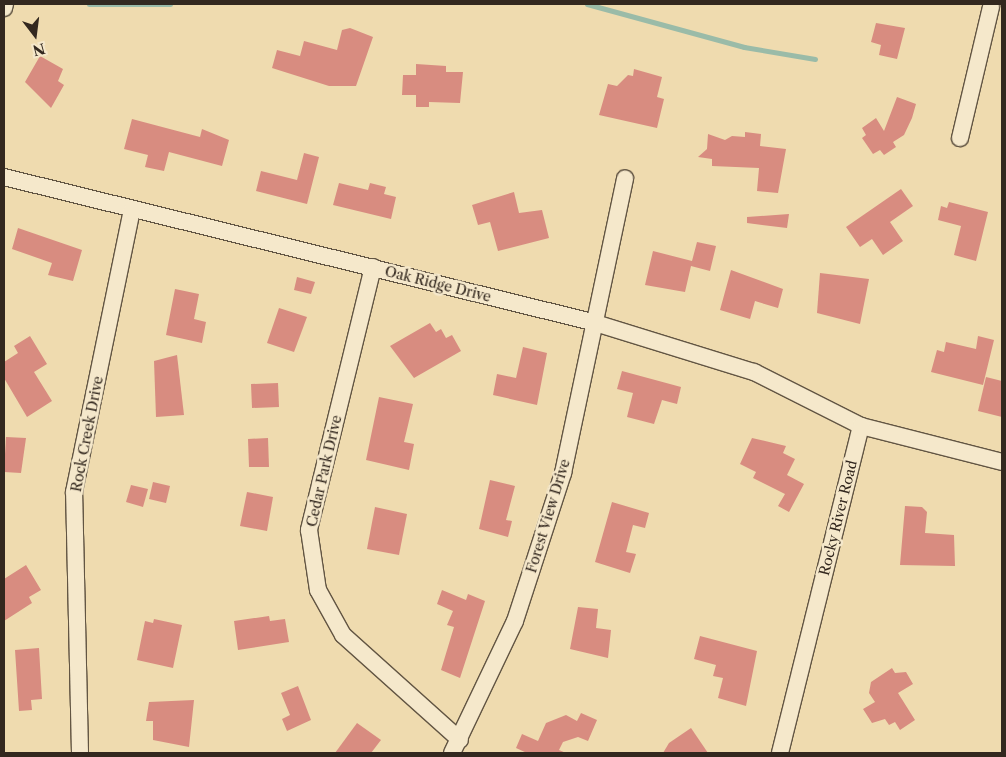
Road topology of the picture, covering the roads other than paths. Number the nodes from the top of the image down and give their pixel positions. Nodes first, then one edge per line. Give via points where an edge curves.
1 (5, 4) edge
2 (992, 7) edge
3 (4, 8) edge
4 (960, 138) dead end
5 (4, 177) edge
6 (625, 178) dead end
7 (132, 209) junction
8 (373, 267) junction
9 (592, 322) junction
10 (861, 426) junction
11 (1002, 462) edge
12 (456, 747) edge
13 (80, 753) edge
14 (780, 753) edge

1 - 3 street
2 - 4 street
5 - 7 street, Oak Ridge Drive
6 - 9 street, Forest View Drive
7 - 8 street, Oak Ridge Drive
7 - 13 street, Rock Creek Drive via 74,492
8 - 9 street, Oak Ridge Drive
8 - 12 street, Cedar Park Drive via 309,530 318,590 342,636
9 - 10 street, Oak Ridge Drive via 754,372
9 - 12 street, Forest View Drive via 563,473 515,621
10 - 11 street
10 - 14 street, Rocky River Road

